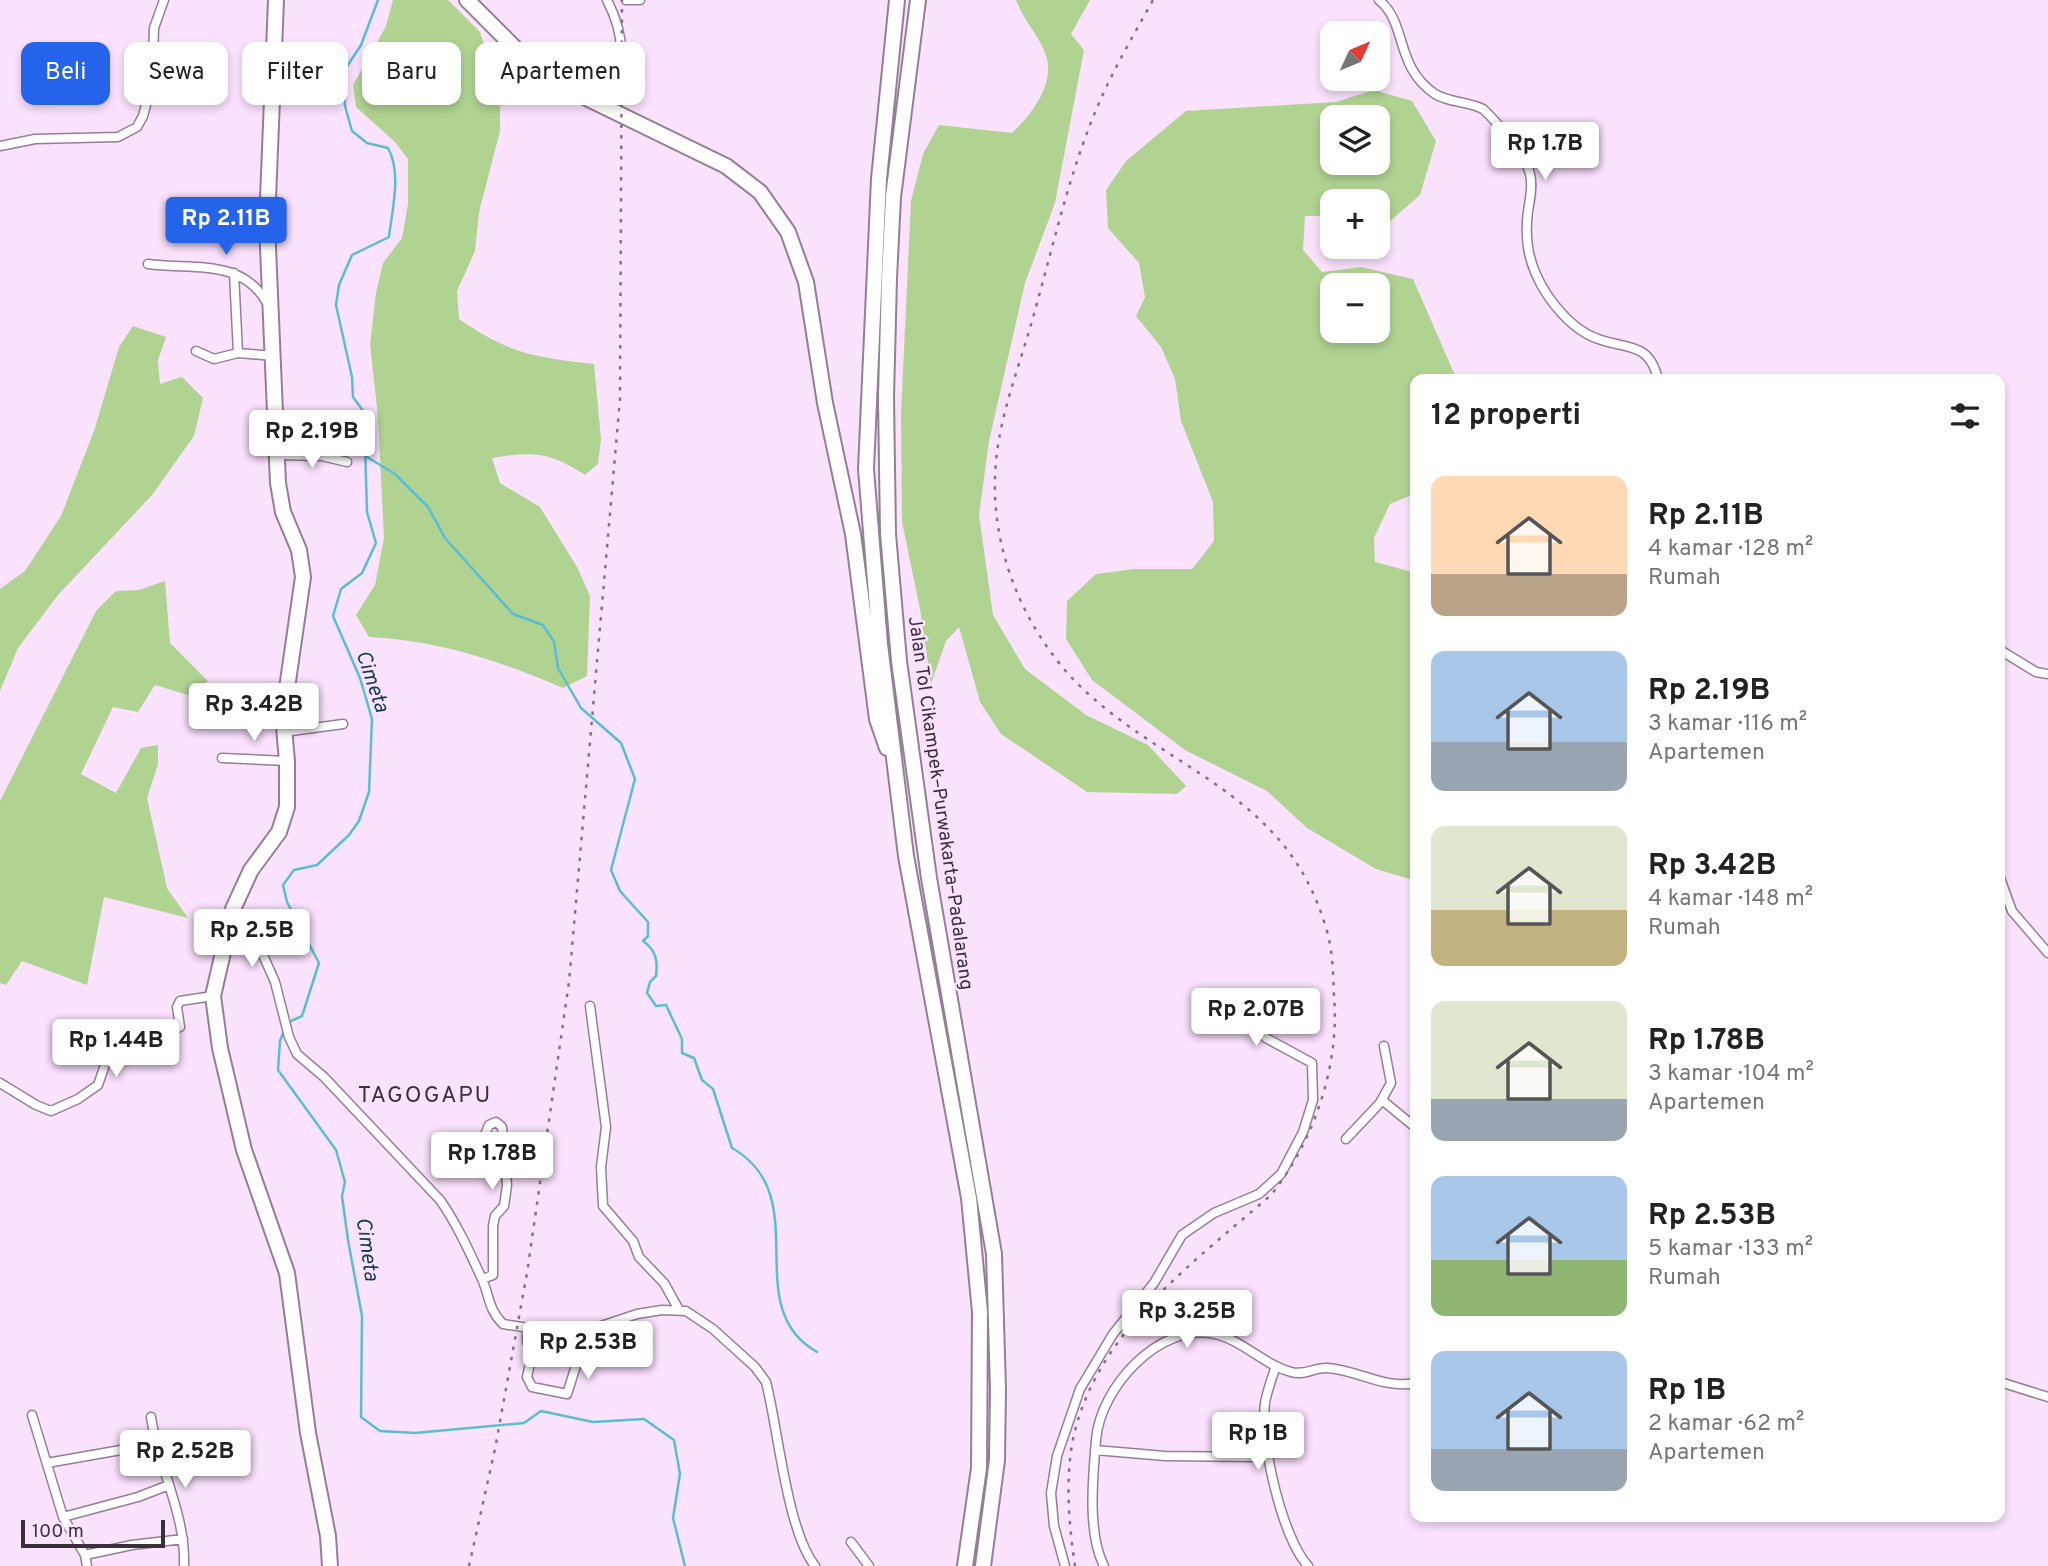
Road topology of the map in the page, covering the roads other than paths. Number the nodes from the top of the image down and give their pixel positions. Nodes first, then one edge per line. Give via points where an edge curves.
1 (163, 0) edge
2 (276, 0) edge
3 (467, 0) edge
4 (607, 0) edge
5 (626, 0) edge
6 (640, 0) edge
7 (897, 0) edge
8 (918, 0) edge
9 (1379, 0) edge
10 (510, 42) edge
11 (620, 42) edge
12 (597, 105) edge
13 (0, 146) edge
14 (148, 264) dead end
15 (234, 272) junction
16 (271, 308) junction
17 (196, 351) dead end
18 (238, 353) junction
19 (274, 356) junction
20 (1656, 374) edge
21 (278, 455) junction
22 (347, 462) dead end
23 (2005, 653) edge
24 (2048, 674) edge
25 (343, 724) dead end
26 (284, 732) junction
27 (222, 758) dead end
28 (287, 761) junction
29 (897, 776) junction
30 (2005, 892) edge
31 (233, 909) junction
32 (2048, 953) edge
33 (213, 996) junction
34 (1223, 997) dead end
35 (590, 1006) dead end
36 (1384, 1046) dead end
37 (0, 1083) edge
38 (1382, 1100) junction
39 (1410, 1123) edge
40 (1346, 1139) dead end
41 (459, 1141) dead end
42 (482, 1279) junction
43 (679, 1310) junction
44 (527, 1329) junction
45 (581, 1350) dead end
46 (1276, 1367) junction
47 (1410, 1383) edge
48 (2005, 1384) edge
49 (2048, 1397) edge
50 (32, 1415) dead end
51 (151, 1417) dead end
52 (155, 1444) junction
53 (1095, 1450) junction
54 (1269, 1453) junction
55 (47, 1463) junction
56 (169, 1486) junction
57 (63, 1517) junction
58 (183, 1539) junction
59 (850, 1542) dead end
60 (85, 1555) junction
61 (87, 1566) edge
62 (184, 1566) edge
63 (330, 1566) edge
64 (815, 1566) edge
65 (869, 1566) edge
66 (965, 1566) edge
67 (984, 1566) edge
68 (1065, 1566) edge
69 (1104, 1566) edge
70 (1308, 1566) edge

1 - 13 street via 154,28 152,83 137,127 118,138 35,139
2 - 16 highway via 267,176
3 - 10 highway
4 - 11 street
5 - 6 street
7 - 29 highway, Jalan Tol Cikampek–Purwakarta–Padalarang via 879,179 866,469 880,644
8 - 67 highway, Jalan Tol Cikampek–Purwakarta–Padalarang via 893,197 886,344 888,534 899,662 929,878 994,1254 997,1460
9 - 20 street via 1393,16 1405,61 1424,83 1449,101 1482,109 1525,162 1531,185 1525,246 1555,306 1587,334 1645,352
12 - 29 highway via 726,166 760,192 788,232 806,282 825,403 853,534 877,719
14 - 15 street
15 - 16 street via 256,285
15 - 18 street
16 - 19 highway
17 - 18 street via 214,359
18 - 19 street
19 - 21 highway
21 - 22 street
21 - 26 highway via 279,497 299,550 303,577 288,663
23 - 24 street
25 - 26 street
26 - 28 highway
27 - 28 street
28 - 31 highway via 284,820 251,870
29 - 66 highway, Jalan Tol Cikampek–Purwakarta–Padalarang via 906,856 969,1198 979,1312 979,1468
30 - 32 street via 2012,911
31 - 33 highway
31 - 42 street via 255,937 275,982 297,1054 440,1200
33 - 37 street via 180,1001 180,1027 176,1029 116,1033 98,1085 56,1110 41,1108
33 - 63 highway via 244,1150 287,1273
34 - 68 street via 1266,1038 1312,1063 1313,1100 1303,1132 1281,1174 1259,1194 1214,1213 1182,1235 1154,1283 1089,1371 1052,1475 1054,1526
35 - 43 street via 606,1127 603,1206 664,1283
36 - 38 street via 1391,1083
38 - 39 street
38 - 40 street
41 - 42 street via 475,1145 482,1142 489,1125 496,1122 502,1127 507,1185 504,1206 493,1226 493,1275
42 - 44 street via 493,1314 503,1324
43 - 44 street via 638,1314 574,1335
43 - 64 street via 700,1318 766,1382 794,1514
44 - 45 street via 527,1342 534,1346 527,1377 532,1387 568,1394
46 - 47 street via 1300,1374 1324,1367 1374,1382
46 - 53 street via 1244,1346 1211,1334 1184,1335 1160,1346 1134,1366 1106,1403 1097,1426
46 - 54 street via 1265,1405
48 - 49 street
50 - 55 street
51 - 52 street
52 - 55 street
52 - 56 street
53 - 54 street via 1164,1456 1256,1457
53 - 69 street via 1092,1513
54 - 70 street via 1285,1524
55 - 57 street
56 - 57 street
56 - 58 street
57 - 60 street
58 - 60 street
58 - 62 street
59 - 65 street
60 - 61 street

